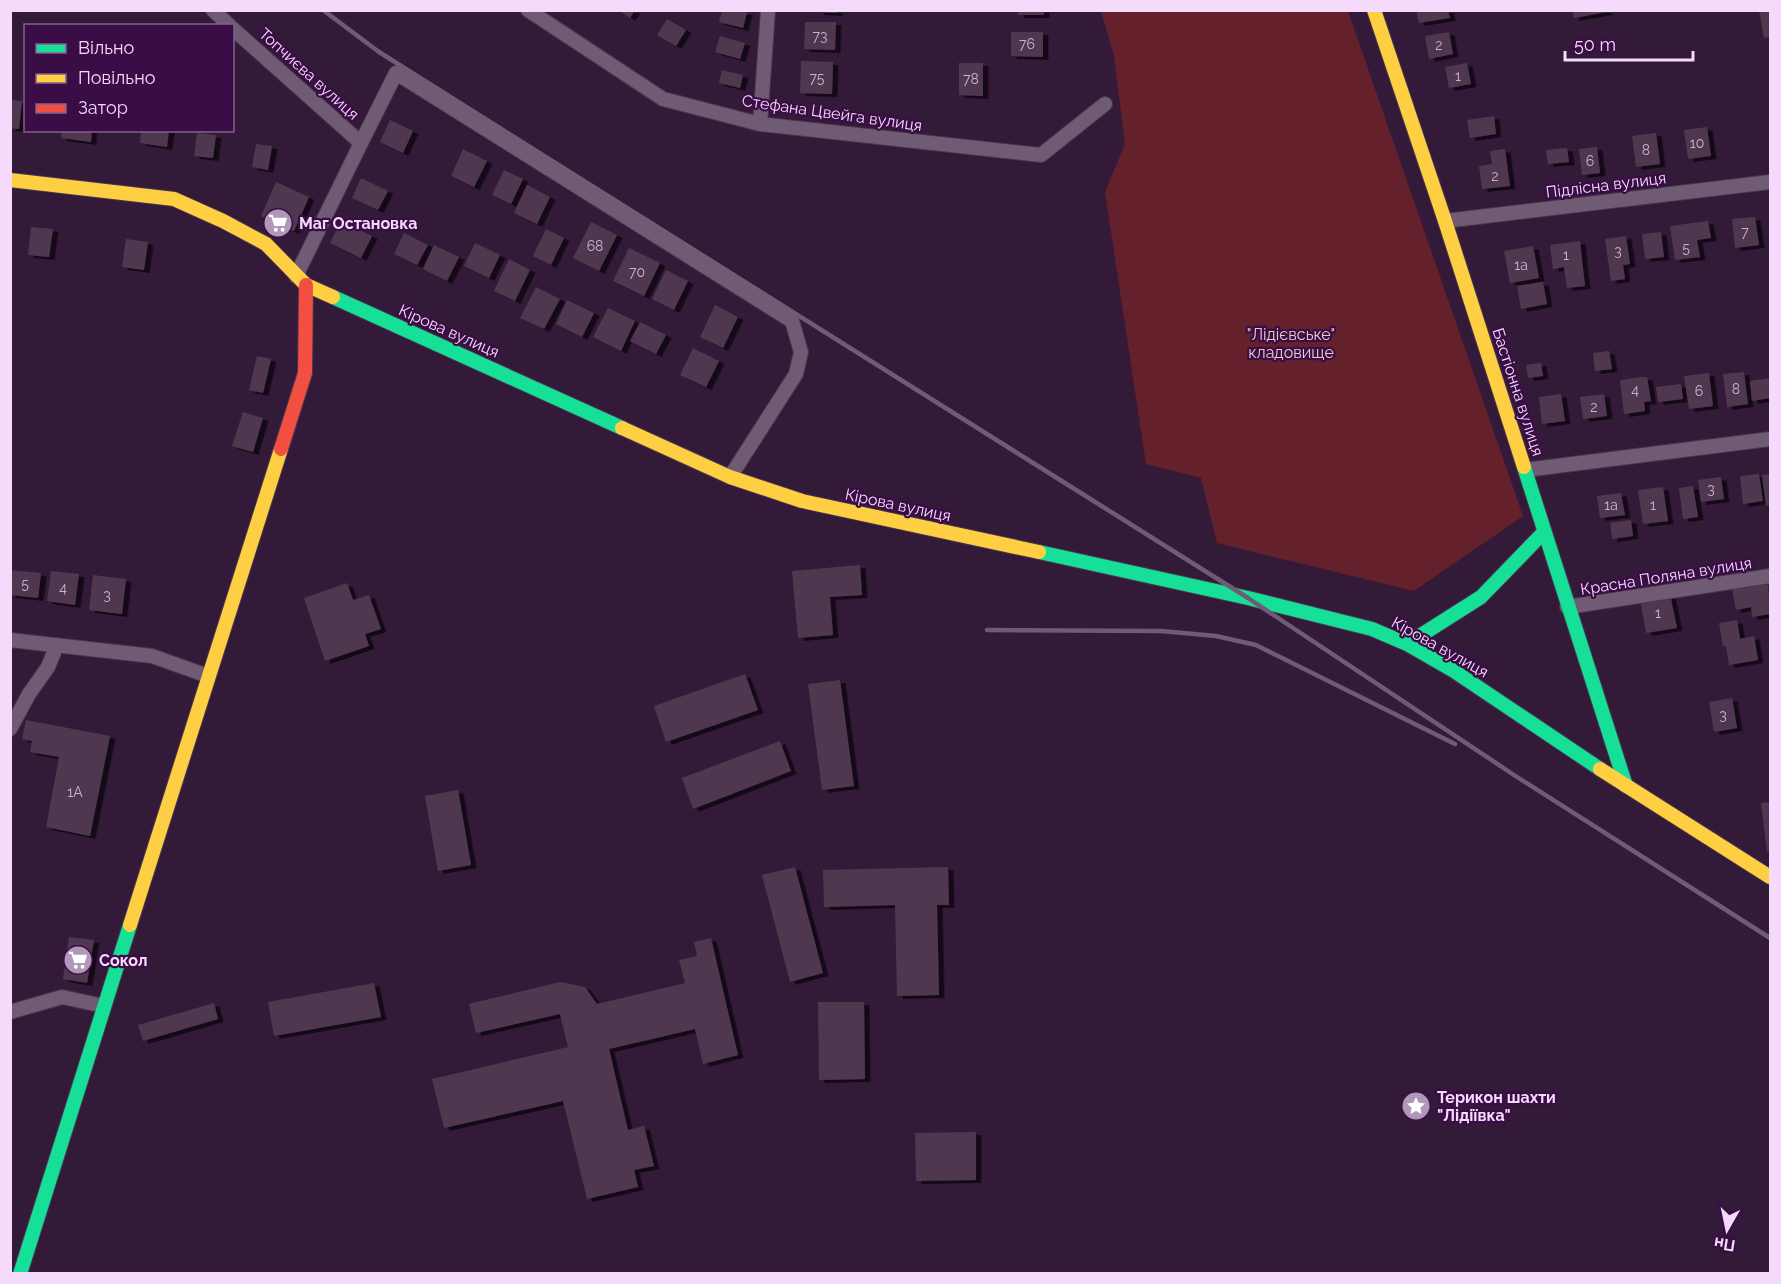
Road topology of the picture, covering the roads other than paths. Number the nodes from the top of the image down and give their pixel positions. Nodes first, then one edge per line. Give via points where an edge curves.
1 (213, 10) edge
2 (528, 10) edge
3 (768, 10) edge
4 (1374, 10) edge
5 (228, 24) edge
6 (234, 30) edge
7 (1105, 104) dead end
8 (760, 124) junction
9 (361, 142) junction
10 (10, 180) edge
11 (1770, 182) edge
12 (1445, 221) junction
13 (301, 280) junction
14 (1770, 440) edge
15 (1525, 470) junction
16 (730, 477) junction
17 (1544, 532) junction
18 (1770, 576) edge
19 (1567, 608) junction
20 (10, 640) edge
21 (1407, 644) junction
22 (57, 645) junction
23 (208, 676) junction
24 (10, 729) edge
25 (1626, 786) junction
26 (1770, 876) edge
27 (104, 1006) junction
28 (10, 1012) edge
29 (20, 1274) edge

1 - 5 street, Топчиєва вулиця
2 - 8 street, Стефана Цвейга вулиця via 663,99
3 - 8 street
4 - 12 main road, Бастіонна вулиця
6 - 9 street, Топчиєва вулиця
7 - 8 street, Стефана Цвейга вулиця via 1041,155
9 - 13 street, Топчиєва вулиця
9 - 16 street via 396,73 792,321 801,352 796,374
10 - 13 main road, Кірова вулиця via 174,200 266,244
11 - 12 street, Підлісна вулиця
12 - 15 main road, Бастіонна вулиця
13 - 16 main road, Кірова вулиця
13 - 23 main road via 305,373
14 - 15 street
15 - 17 main road, Бастіонна вулиця
16 - 21 main road, Кірова вулиця via 802,501 1372,629
17 - 19 main road, Бастіонна вулиця
17 - 21 main road via 1481,597
18 - 19 street, Красна Поляна вулиця
19 - 25 main road, Бастіонна вулиця
20 - 22 street
21 - 25 main road, Кірова вулиця
22 - 23 street via 152,656
22 - 24 street
23 - 27 main road
25 - 26 main road, Кірова вулиця
27 - 28 street via 62,997
27 - 29 main road

